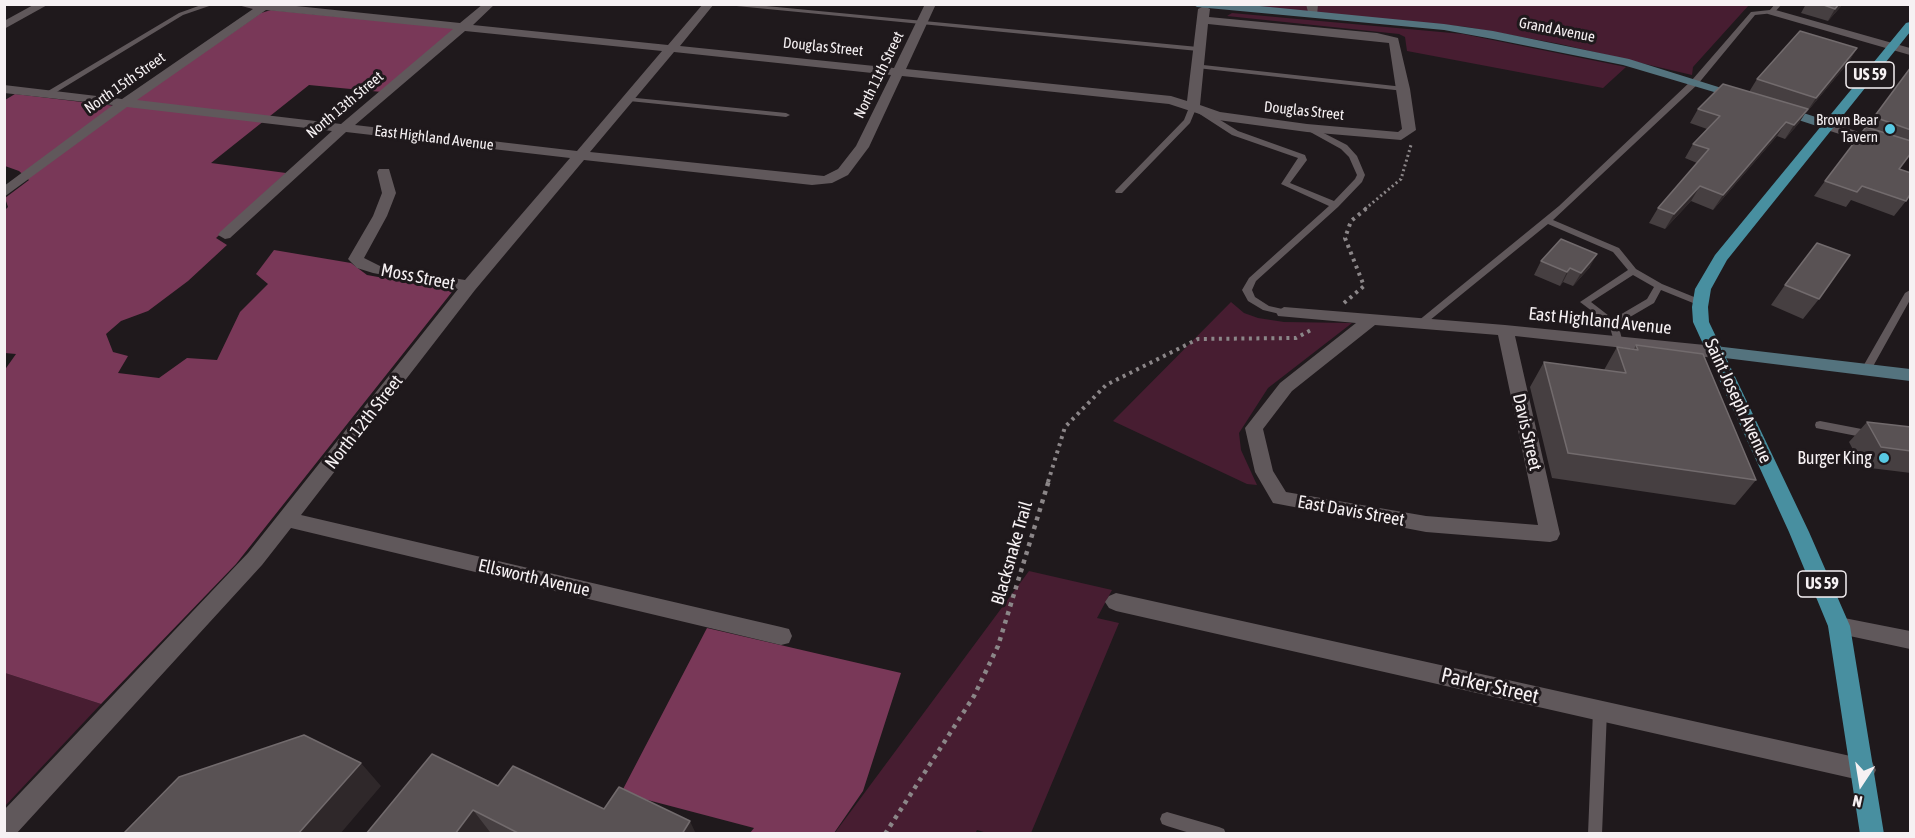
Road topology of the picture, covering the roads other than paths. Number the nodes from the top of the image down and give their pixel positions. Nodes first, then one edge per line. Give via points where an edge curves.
1 (44, 4) edge
2 (212, 4) edge
3 (239, 4) edge
4 (490, 4) edge
5 (709, 4) edge
6 (719, 4) edge
7 (931, 4) edge
8 (1197, 4) edge
9 (1205, 5) edge
10 (265, 6) edge
11 (1775, 8) edge
12 (1312, 9) edge
13 (1203, 20) junction
14 (922, 23) junction
15 (1911, 24) edge
16 (4, 26) edge
17 (464, 27) junction
18 (1893, 47) junction
19 (671, 49) junction
20 (1198, 49) junction
21 (1911, 52) edge
22 (1197, 66) junction
23 (898, 71) junction
24 (1695, 82) junction
25 (4, 88) edge
26 (1404, 89) junction
27 (47, 94) junction
28 (629, 99) junction
29 (125, 103) junction
30 (1193, 107) junction
31 (786, 114) dead end
32 (1829, 126) junction
33 (343, 128) junction
34 (1307, 128) junction
35 (1911, 153) edge
36 (580, 155) junction
37 (854, 158) joint
38 (384, 172) dead end
39 (1119, 191) dead end
40 (4, 193) edge
41 (1335, 205) junction
42 (1547, 220) junction
43 (225, 235) dead end
44 (1633, 271) junction
45 (469, 286) junction
46 (1659, 286) junction
47 (1911, 293) edge
48 (1701, 303) junction
49 (1284, 312) joint
50 (1372, 319) junction
51 (1421, 323) junction
52 (1613, 323) junction
53 (1505, 330) junction
54 (1618, 343) junction
55 (1715, 352) junction
56 (1866, 370) junction
57 (1911, 375) edge
58 (1820, 425) dead end
59 (1889, 438) edge
60 (287, 519) junction
61 (1550, 534) joint
62 (1116, 602) dead end
63 (1839, 626) junction
64 (781, 636) dead end
65 (1911, 640) edge
66 (1600, 711) junction
67 (1863, 770) junction
68 (1167, 819) dead end
69 (4, 828) edge
70 (1219, 834) edge
71 (1595, 834) edge
72 (1872, 834) edge

1 - 16 street
2 - 27 lane via 181,14
3 - 10 street, Douglas Street
4 - 17 street, North 13th Street
5 - 19 street, North 12th Street
6 - 14 lane
7 - 14 street, North 11th Street
8 - 9 street, Grand Avenue
9 - 12 street, Grand Avenue
9 - 13 street
10 - 17 street, Douglas Street
10 - 29 street, North 15th Street
11 - 18 street
11 - 24 lane via 1753,13
12 - 24 street, Grand Avenue via 1493,34 1625,62
13 - 20 street
13 - 26 street via 1394,41
14 - 20 lane
14 - 23 street, North 11th Street
15 - 18 main road, Saint Joseph Avenue / US 59
17 - 19 street, Douglas Street
17 - 33 street, North 13th Street
18 - 21 street
18 - 32 main road, Saint Joseph Avenue / US 59
19 - 23 street, Douglas Street
19 - 28 street, North 12th Street
20 - 22 street
22 - 26 lane
22 - 30 street
23 - 30 street, Douglas Street via 1171,100
23 - 37 street, North 11th Street
24 - 32 street, Grand Avenue
24 - 42 lane
25 - 27 street, East Highland Avenue
26 - 34 street, Douglas Street via 1410,124 1401,136
27 - 29 street, East Highland Avenue
28 - 31 lane
28 - 36 street, North 12th Street
29 - 33 street, East Highland Avenue
29 - 40 street, North 15th Street
30 - 34 street, Douglas Street via 1218,116
30 - 39 lane via 1187,121
30 - 41 lane via 1235,133 1302,157 1285,184
32 - 35 street
32 - 48 main road, Saint Joseph Avenue / US 59 via 1720,258
33 - 36 street, East Highland Avenue
33 - 43 street, North 13th Street
34 - 41 lane via 1344,147 1353,156 1361,175
36 - 37 street, East Highland Avenue via 812,181 838,176
36 - 45 street, North 12th Street
38 - 45 street, Moss Street via 388,193 356,259 378,270
41 - 49 lane via 1252,280 1247,290 1251,299 1266,308
42 - 44 lane via 1616,250
42 - 51 lane
44 - 46 lane
44 - 52 lane via 1585,302
45 - 60 street, North 12th Street
46 - 48 lane
46 - 52 lane via 1651,301
47 - 56 lane
48 - 55 main road, Saint Joseph Avenue / US 59 via 1701,322
49 - 50 street, East Highland Avenue
50 - 51 street, East Highland Avenue
50 - 61 street, East Davis Street via 1286,387 1254,428 1264,472 1280,498 1426,524
51 - 53 street, East Highland Avenue
52 - 54 lane
53 - 54 street, East Highland Avenue
53 - 61 street, Davis Street
54 - 55 street, East Highland Avenue
55 - 56 street, East Highland Avenue
55 - 63 main road, Saint Joseph Avenue / US 59
56 - 57 street, East Highland Avenue
58 - 59 lane
60 - 64 street, Ellsworth Avenue
60 - 69 street, North 12th Street via 255,559
62 - 66 street, Parker Street
63 - 65 street
63 - 67 main road, Saint Joseph Avenue / US 59
66 - 67 street, Parker Street
66 - 71 lane
67 - 72 main road, Saint Joseph Avenue / US 59
68 - 70 lane

